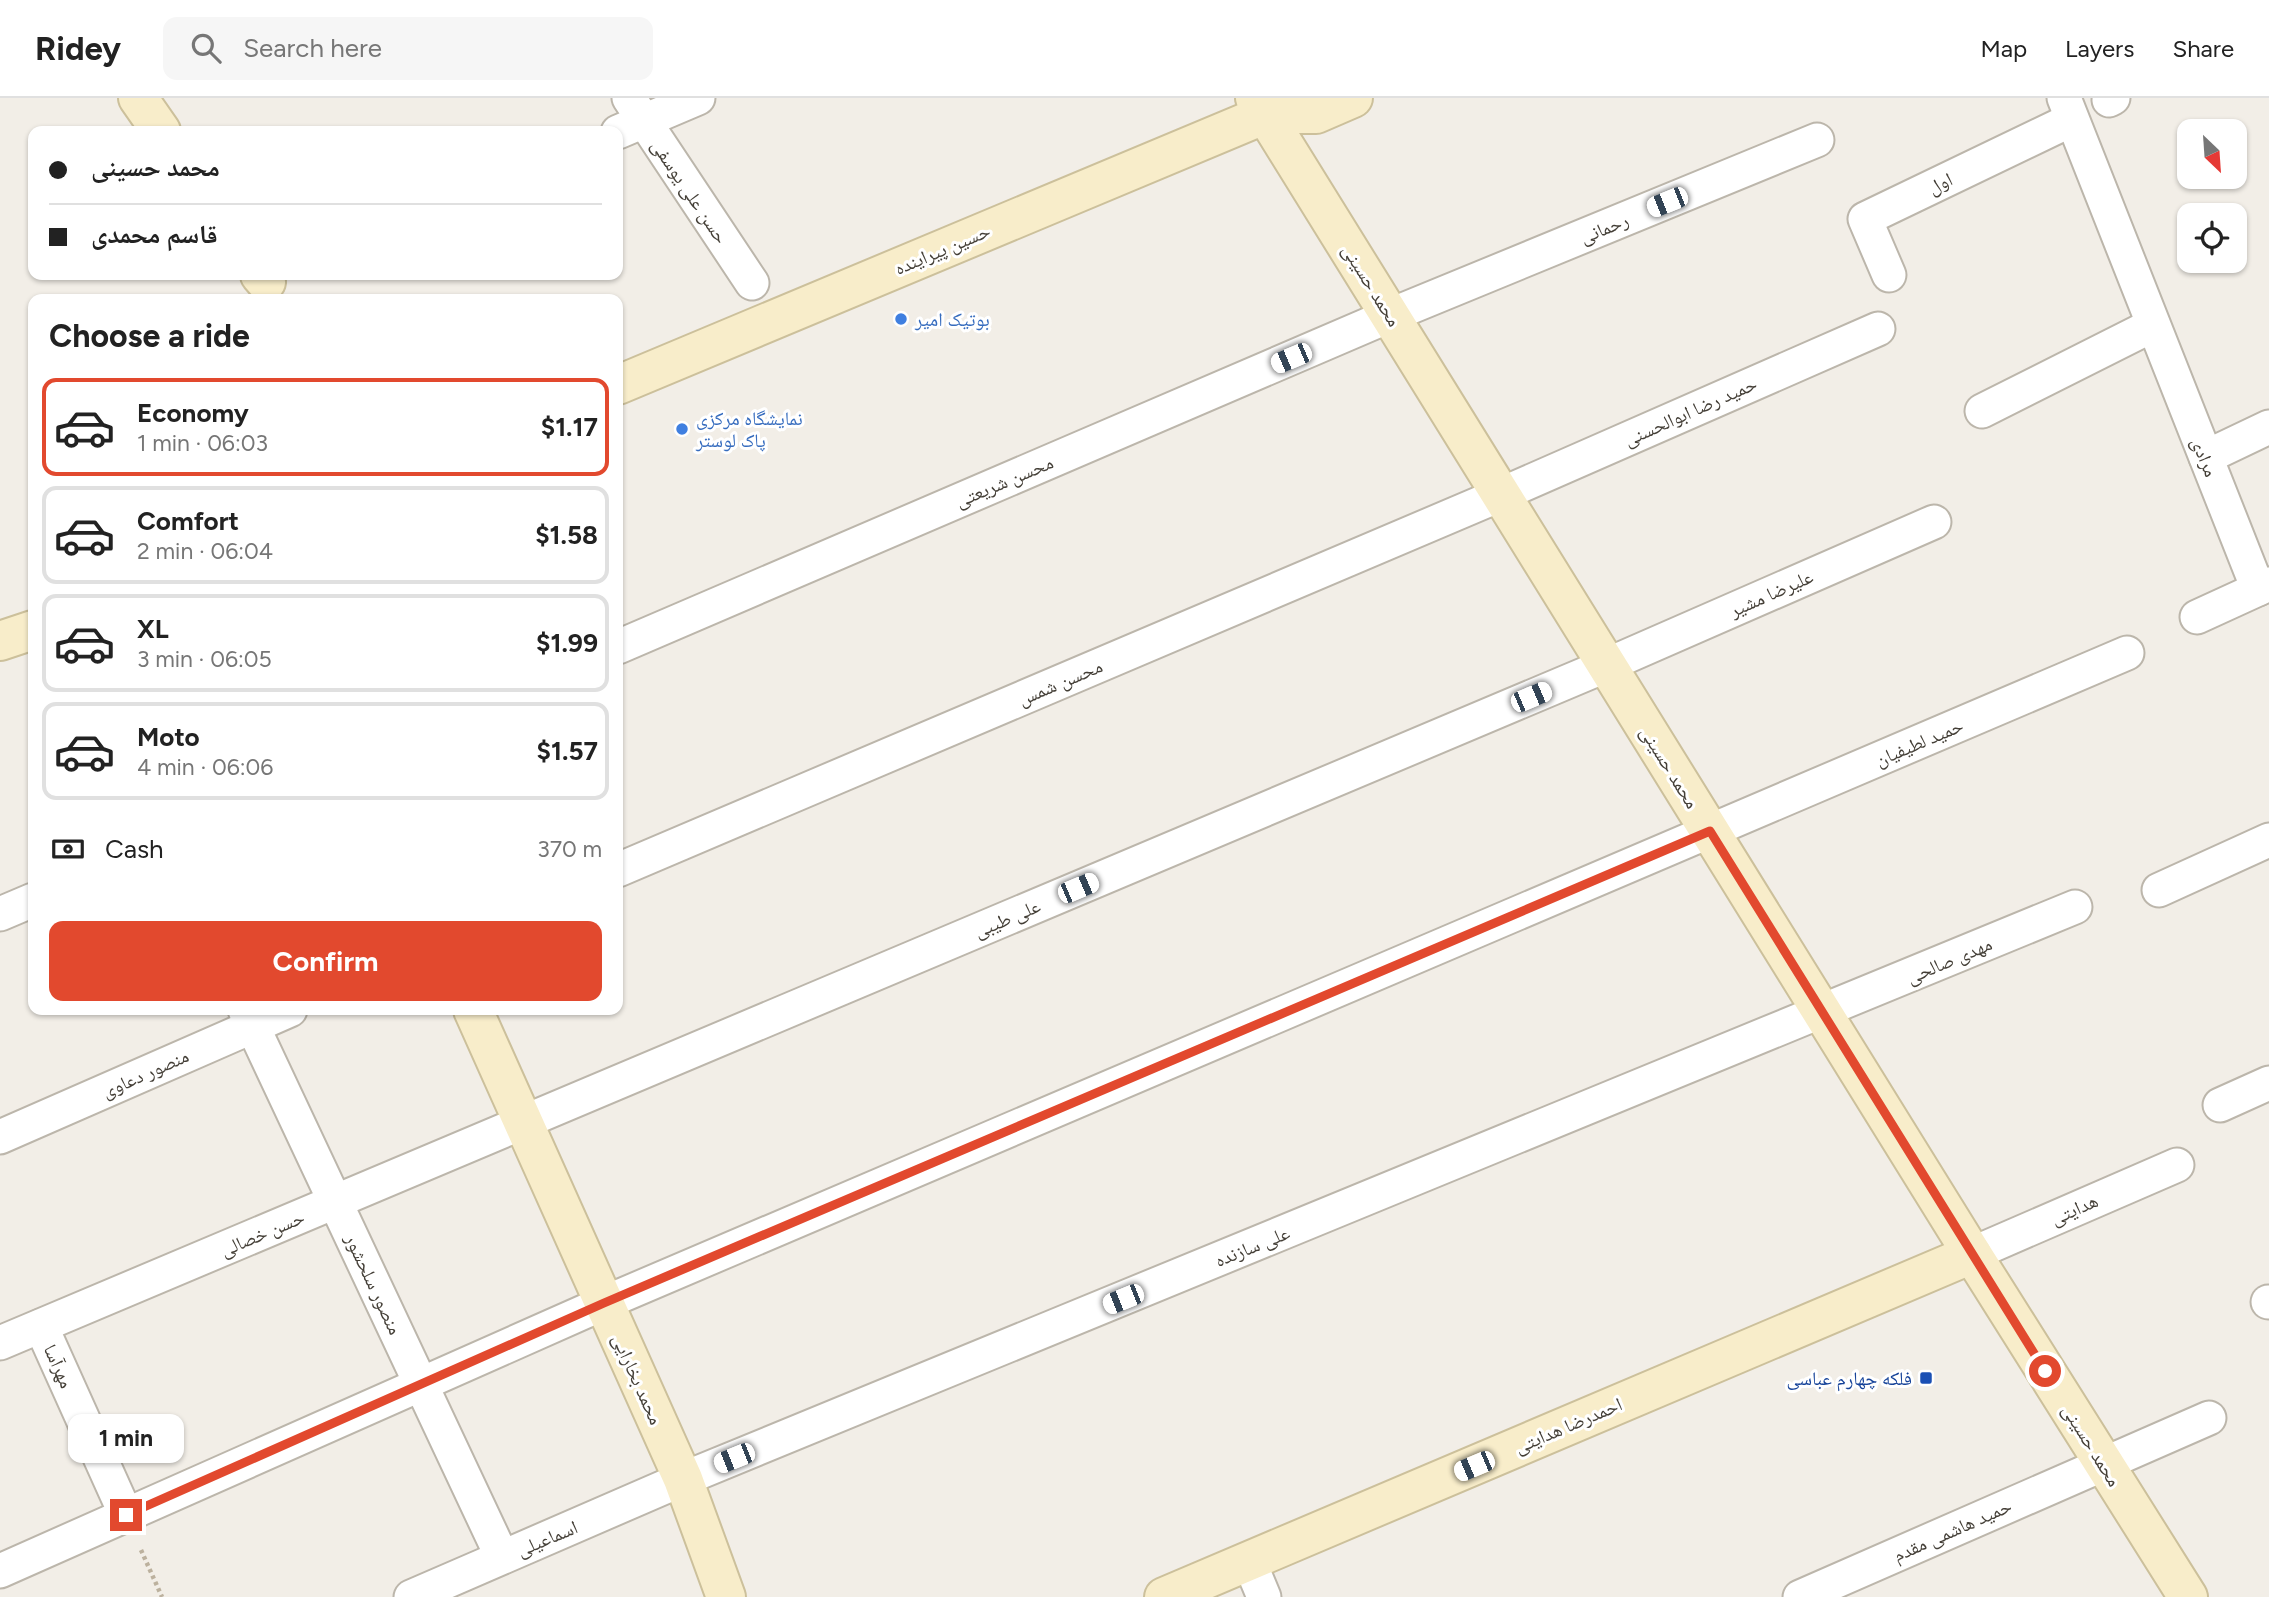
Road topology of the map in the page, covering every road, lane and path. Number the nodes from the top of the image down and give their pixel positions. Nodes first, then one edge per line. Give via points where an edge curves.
1 (138, 98) edge
2 (698, 98) edge
3 (1353, 98) edge
4 (1267, 103) edge
5 (2067, 109) edge
6 (630, 117) edge
7 (158, 126) edge
8 (1817, 140) dead end
9 (1889, 275) dead end
10 (752, 284) dead end
11 (1391, 315) junction
12 (2153, 325) junction
13 (1878, 329) dead end
14 (623, 384) edge
15 (1982, 411) dead end
16 (2269, 427) edge
17 (2206, 457) junction
18 (1502, 494) junction
19 (1934, 522) dead end
20 (2263, 586) edge
21 (2197, 617) dead end
22 (28, 632) edge
23 (0, 641) edge
24 (623, 646) edge
25 (2127, 653) dead end
26 (1607, 665) junction
27 (1710, 831) junction
28 (2269, 840) edge
29 (623, 868) edge
30 (2159, 890) dead end
31 (28, 902) edge
32 (2075, 907) dead end
33 (0, 915) edge
34 (1822, 1012) junction
35 (475, 1015) edge
36 (248, 1018) edge
37 (2269, 1083) edge
38 (2220, 1105) dead end
39 (524, 1123) junction
40 (0, 1137) edge
41 (2177, 1165) dead end
42 (335, 1203) junction
43 (1972, 1254) junction
44 (604, 1303) junction
45 (41, 1326) junction
46 (0, 1343) edge
47 (421, 1384) junction
48 (2209, 1418) dead end
49 (2104, 1464) junction
50 (683, 1479) junction
51 (126, 1515) junction
52 (502, 1557) junction
53 (1249, 1561) junction
54 (0, 1571) edge
55 (162, 1597) edge
56 (411, 1597) edge
57 (726, 1597) edge
58 (1164, 1597) edge
59 (1264, 1597) edge
60 (1800, 1597) edge
61 (2188, 1597) edge

1 - 7 street
2 - 6 street
3 - 4 street, حسین پیراینده via 1316,114
4 - 11 street, محمد حسینی
4 - 14 street, حسین پیراینده
5 - 9 street, اول via 1865,219
5 - 12 street, مرادی
6 - 10 street, حسن علی یوسفی
8 - 11 street, رحمانی
11 - 18 street, محمد حسینی
11 - 24 street, محسن شریعتی
12 - 15 street
12 - 17 street, مرادی
13 - 18 street, حمید رضا ابوالحسنی
16 - 17 street
17 - 20 street, مرادی
18 - 26 street, محمد حسینی
18 - 29 street, محسن شمس
19 - 26 street, علیرضا مشیر
20 - 21 street
22 - 23 street
25 - 27 street, حمید لطیفیان
26 - 27 street, محمد حسینی
26 - 39 street, علی طیبی
27 - 34 street, محمد حسینی
27 - 44 street, حمید لطیفیان
28 - 30 street
31 - 33 street
32 - 34 street, مهدی صالحی
34 - 43 street, محمد حسینی
34 - 50 street, علی سازنده
35 - 39 street, محمد بخارایی
36 - 40 street, منصور دعاوی
36 - 42 street, منصور سلحشور
37 - 38 street
39 - 42 street, حسن خصالی
39 - 44 street, محمد بخارایی
41 - 43 street, هدایتی
42 - 45 street, حسن خصالی
42 - 47 street, منصور سلحشور
43 - 49 street, محمد حسینی
43 - 53 street, احمدرضا هدایتی
44 - 47 street, حمید لطیفیان
44 - 50 street, محمد بخارایی
45 - 46 street, حسن خصالی
45 - 51 street, مهرآسا
47 - 51 street, حمید لطیفیان
47 - 52 street, منصور سلحشور
48 - 49 street, حمید هاشمی مقدم
49 - 60 street, حمید هاشمی مقدم
49 - 61 street, محمد حسینی
50 - 52 street, اسماعیلی
50 - 57 street, محمد بخارایی
51 - 54 street, حمید لطیفیان
51 - 55 path
52 - 56 street, اسماعیلی
53 - 58 street, احمدرضا هدایتی
53 - 59 street

